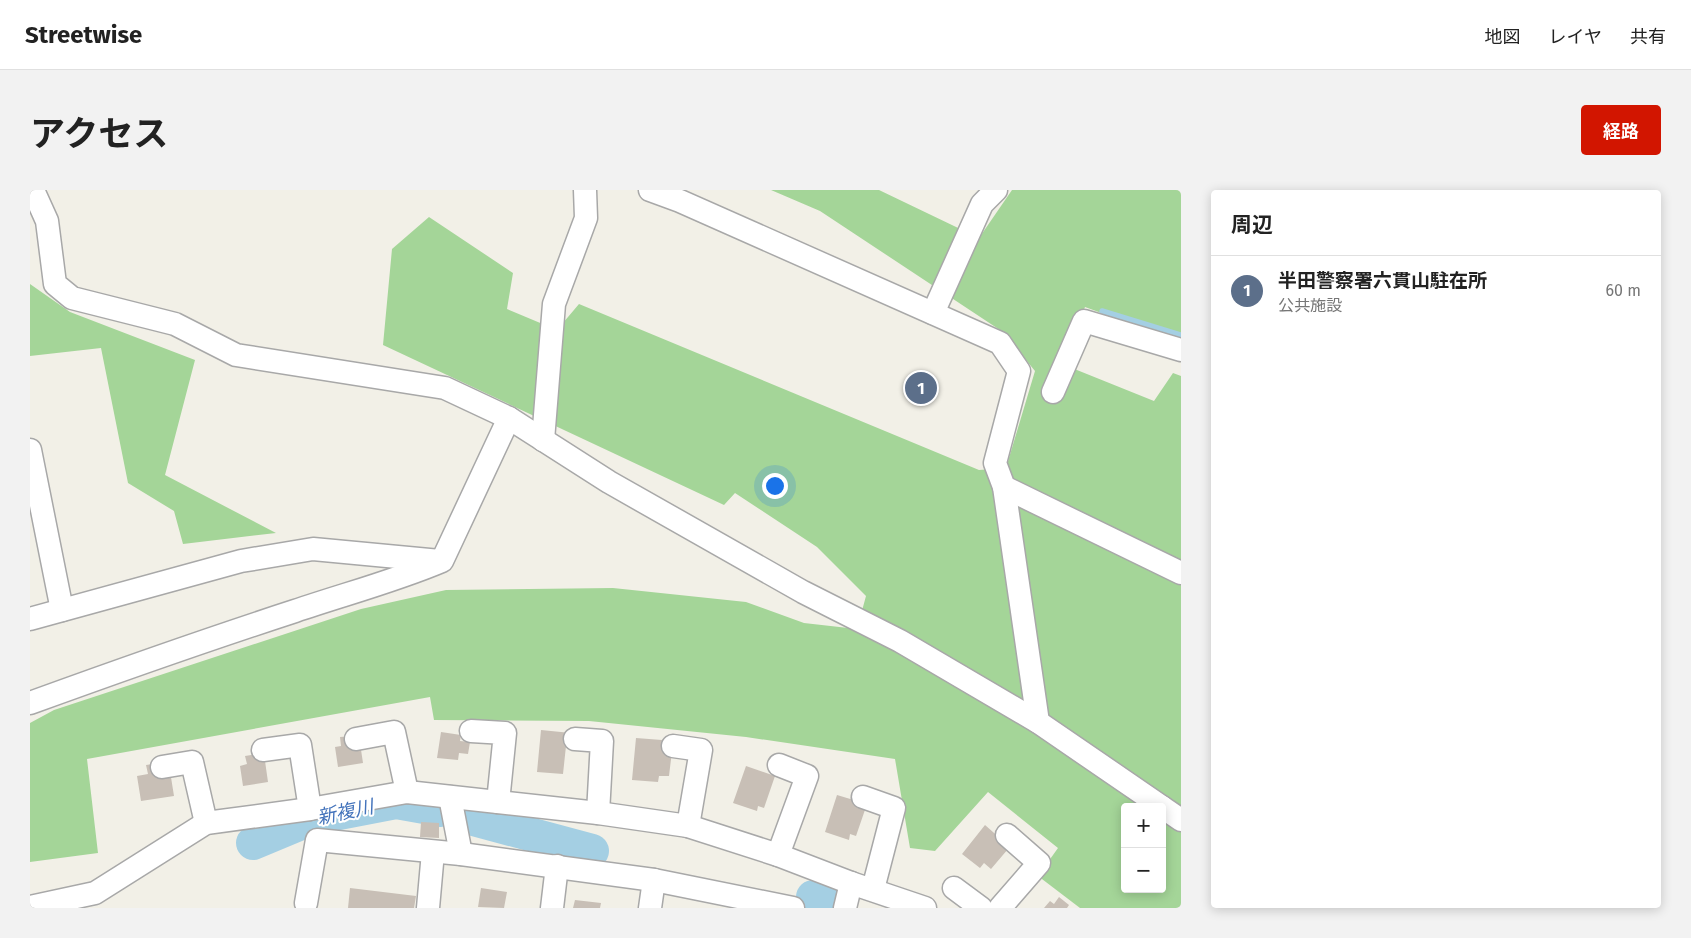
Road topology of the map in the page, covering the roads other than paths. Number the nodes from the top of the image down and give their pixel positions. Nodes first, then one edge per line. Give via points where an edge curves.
1 (33, 190) edge
2 (585, 190) edge
3 (650, 190) edge
4 (996, 190) edge
5 (933, 313) junction
6 (1181, 350) edge
7 (1053, 392) dead end
8 (509, 418) junction
9 (543, 440) junction
10 (30, 450) edge
11 (1004, 487) junction
12 (442, 561) junction
13 (1181, 573) edge
14 (62, 610) junction
15 (30, 619) edge
16 (30, 703) edge
17 (1038, 722) junction
18 (471, 730) dead end
19 (356, 739) dead end
20 (575, 739) dead end
21 (673, 746) dead end
22 (263, 750) dead end
23 (778, 765) dead end
24 (162, 767) dead end
25 (407, 792) junction
26 (450, 797) junction
27 (864, 797) dead end
28 (498, 802) junction
29 (1156, 803) edge
30 (310, 809) junction
31 (1166, 810) edge
32 (598, 813) junction
33 (1181, 820) edge
34 (206, 823) junction
35 (688, 826) junction
36 (1007, 835) dead end
37 (433, 852) junction
38 (461, 854) junction
39 (778, 855) junction
40 (557, 866) junction
41 (654, 880) junction
42 (851, 884) junction
43 (954, 888) dead end
44 (873, 889) junction
45 (306, 903) dead end
46 (744, 903) edge
47 (70, 904) edge
48 (30, 906) edge
49 (428, 908) edge
50 (552, 908) edge
51 (650, 908) edge
52 (793, 908) edge
53 (845, 908) edge
54 (925, 908) edge
55 (982, 908) edge
56 (1000, 908) edge

1 - 8 lane via 47,221 56,284 72,298 175,324 236,355 445,388
2 - 9 lane via 586,218 554,304
3 - 5 lane
4 - 5 lane via 982,204
5 - 11 lane via 1000,343 1019,371 995,463
6 - 7 lane via 1084,321
8 - 9 lane
8 - 12 lane
9 - 17 lane via 609,482 803,592 900,641
10 - 14 lane
11 - 13 lane
11 - 17 lane
12 - 14 lane via 313,549 242,561
12 - 16 lane via 410,575 158,656
14 - 15 lane
17 - 29 lane
18 - 28 lane via 505,733
19 - 25 lane via 394,732
20 - 32 lane via 602,741
21 - 35 lane via 701,750
22 - 30 lane via 300,745
23 - 39 lane via 807,776
24 - 34 lane via 192,762
25 - 26 lane
25 - 30 lane
26 - 28 lane
26 - 38 lane
27 - 44 lane via 894,808
28 - 32 lane
30 - 34 lane
31 - 33 lane
32 - 35 lane
34 - 47 lane via 95,893
35 - 39 lane
36 - 56 lane via 1039,863
37 - 38 lane
37 - 45 lane via 317,840
37 - 49 lane
38 - 40 lane
39 - 42 lane
40 - 41 lane
40 - 50 lane
41 - 46 lane
41 - 51 lane
42 - 44 lane
42 - 53 lane
43 - 55 lane
44 - 54 lane
46 - 52 lane
47 - 48 lane

